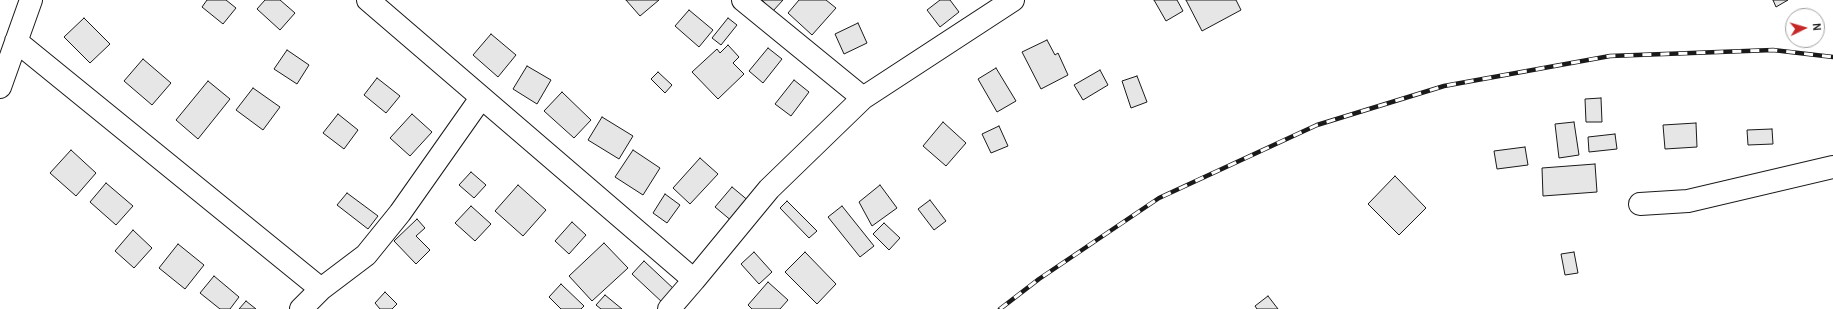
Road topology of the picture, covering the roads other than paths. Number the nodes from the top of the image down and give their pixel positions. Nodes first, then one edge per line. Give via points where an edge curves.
1 (32, 0) edge
2 (368, 0) edge
3 (743, 0) edge
4 (1013, 0) edge
5 (16, 41) junction
6 (2, 74) edge
7 (481, 98) junction
8 (863, 98) junction
9 (1833, 167) edge
10 (1640, 204) dead end
11 (694, 280) junction
12 (321, 289) junction
13 (301, 309) edge
14 (669, 309) edge

1 - 5 street
2 - 7 street
3 - 8 street
4 - 8 street
5 - 6 street
5 - 12 street
7 - 11 street
7 - 12 street via 400,213 366,255
8 - 11 street via 769,189
9 - 10 street via 1688,201
11 - 14 street
12 - 13 street

